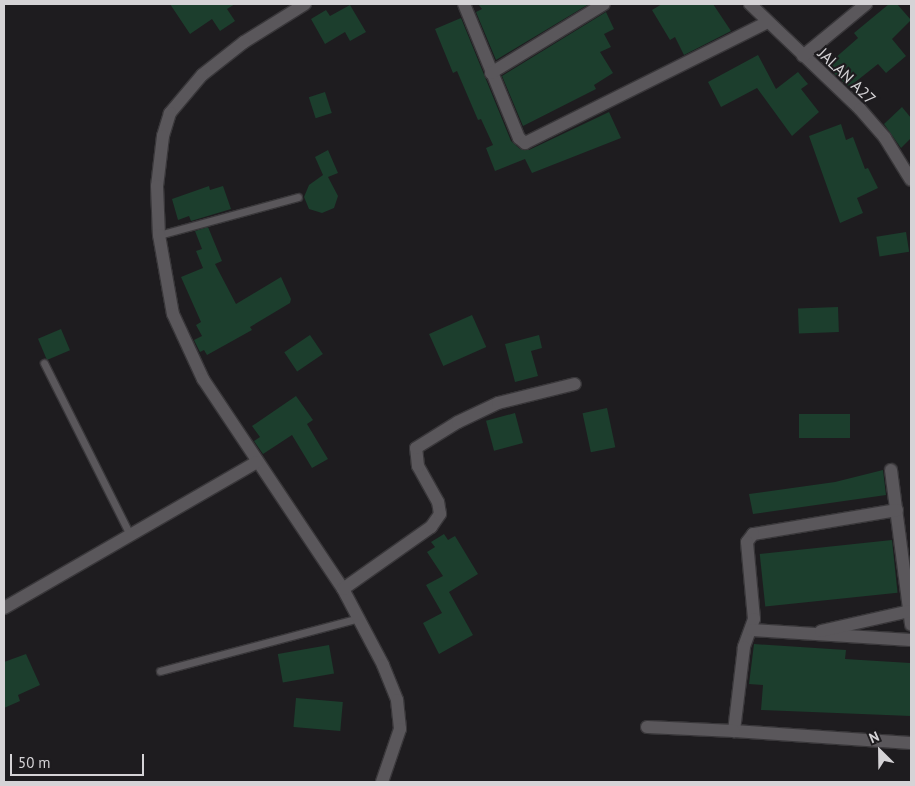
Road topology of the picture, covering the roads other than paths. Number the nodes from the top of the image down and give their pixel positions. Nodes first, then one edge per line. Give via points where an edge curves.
1 (305, 4) edge
2 (464, 4) edge
3 (604, 4) edge
4 (750, 4) edge
5 (866, 4) edge
6 (768, 22) junction
7 (803, 56) junction
8 (491, 73) junction
9 (910, 175) edge
10 (298, 197) dead end
11 (158, 235) junction
12 (44, 364) dead end
13 (575, 384) dead end
14 (257, 462) junction
15 (891, 470) dead end
16 (897, 510) junction
17 (130, 535) junction
18 (343, 589) junction
19 (4, 608) edge
20 (910, 611) edge
21 (359, 618) junction
22 (911, 624) edge
23 (752, 630) junction
24 (806, 634) junction
25 (911, 640) edge
26 (160, 671) dead end
27 (647, 727) dead end
28 (734, 731) junction
29 (911, 743) edge
30 (382, 782) edge

1 - 11 street via 244,42 202,75 170,113 163,136 158,186
2 - 8 street
3 - 8 street
4 - 6 street, JALAN A27
5 - 7 street
6 - 7 street, JALAN A27
6 - 8 street via 525,143 518,138
7 - 9 street, JALAN A27 via 860,109
10 - 11 lane
11 - 14 street via 173,314 212,394
12 - 17 lane
13 - 18 street via 498,404 458,422 416,448 418,466 435,496 440,514 431,527
14 - 17 street
14 - 18 street
15 - 16 street
16 - 20 street
16 - 23 street via 753,534 747,542
17 - 19 street
18 - 21 street
20 - 22 street
20 - 24 street
21 - 26 lane
21 - 30 street via 397,700 400,729
23 - 24 street
23 - 28 street via 744,647
24 - 25 street
27 - 28 street
28 - 29 street

